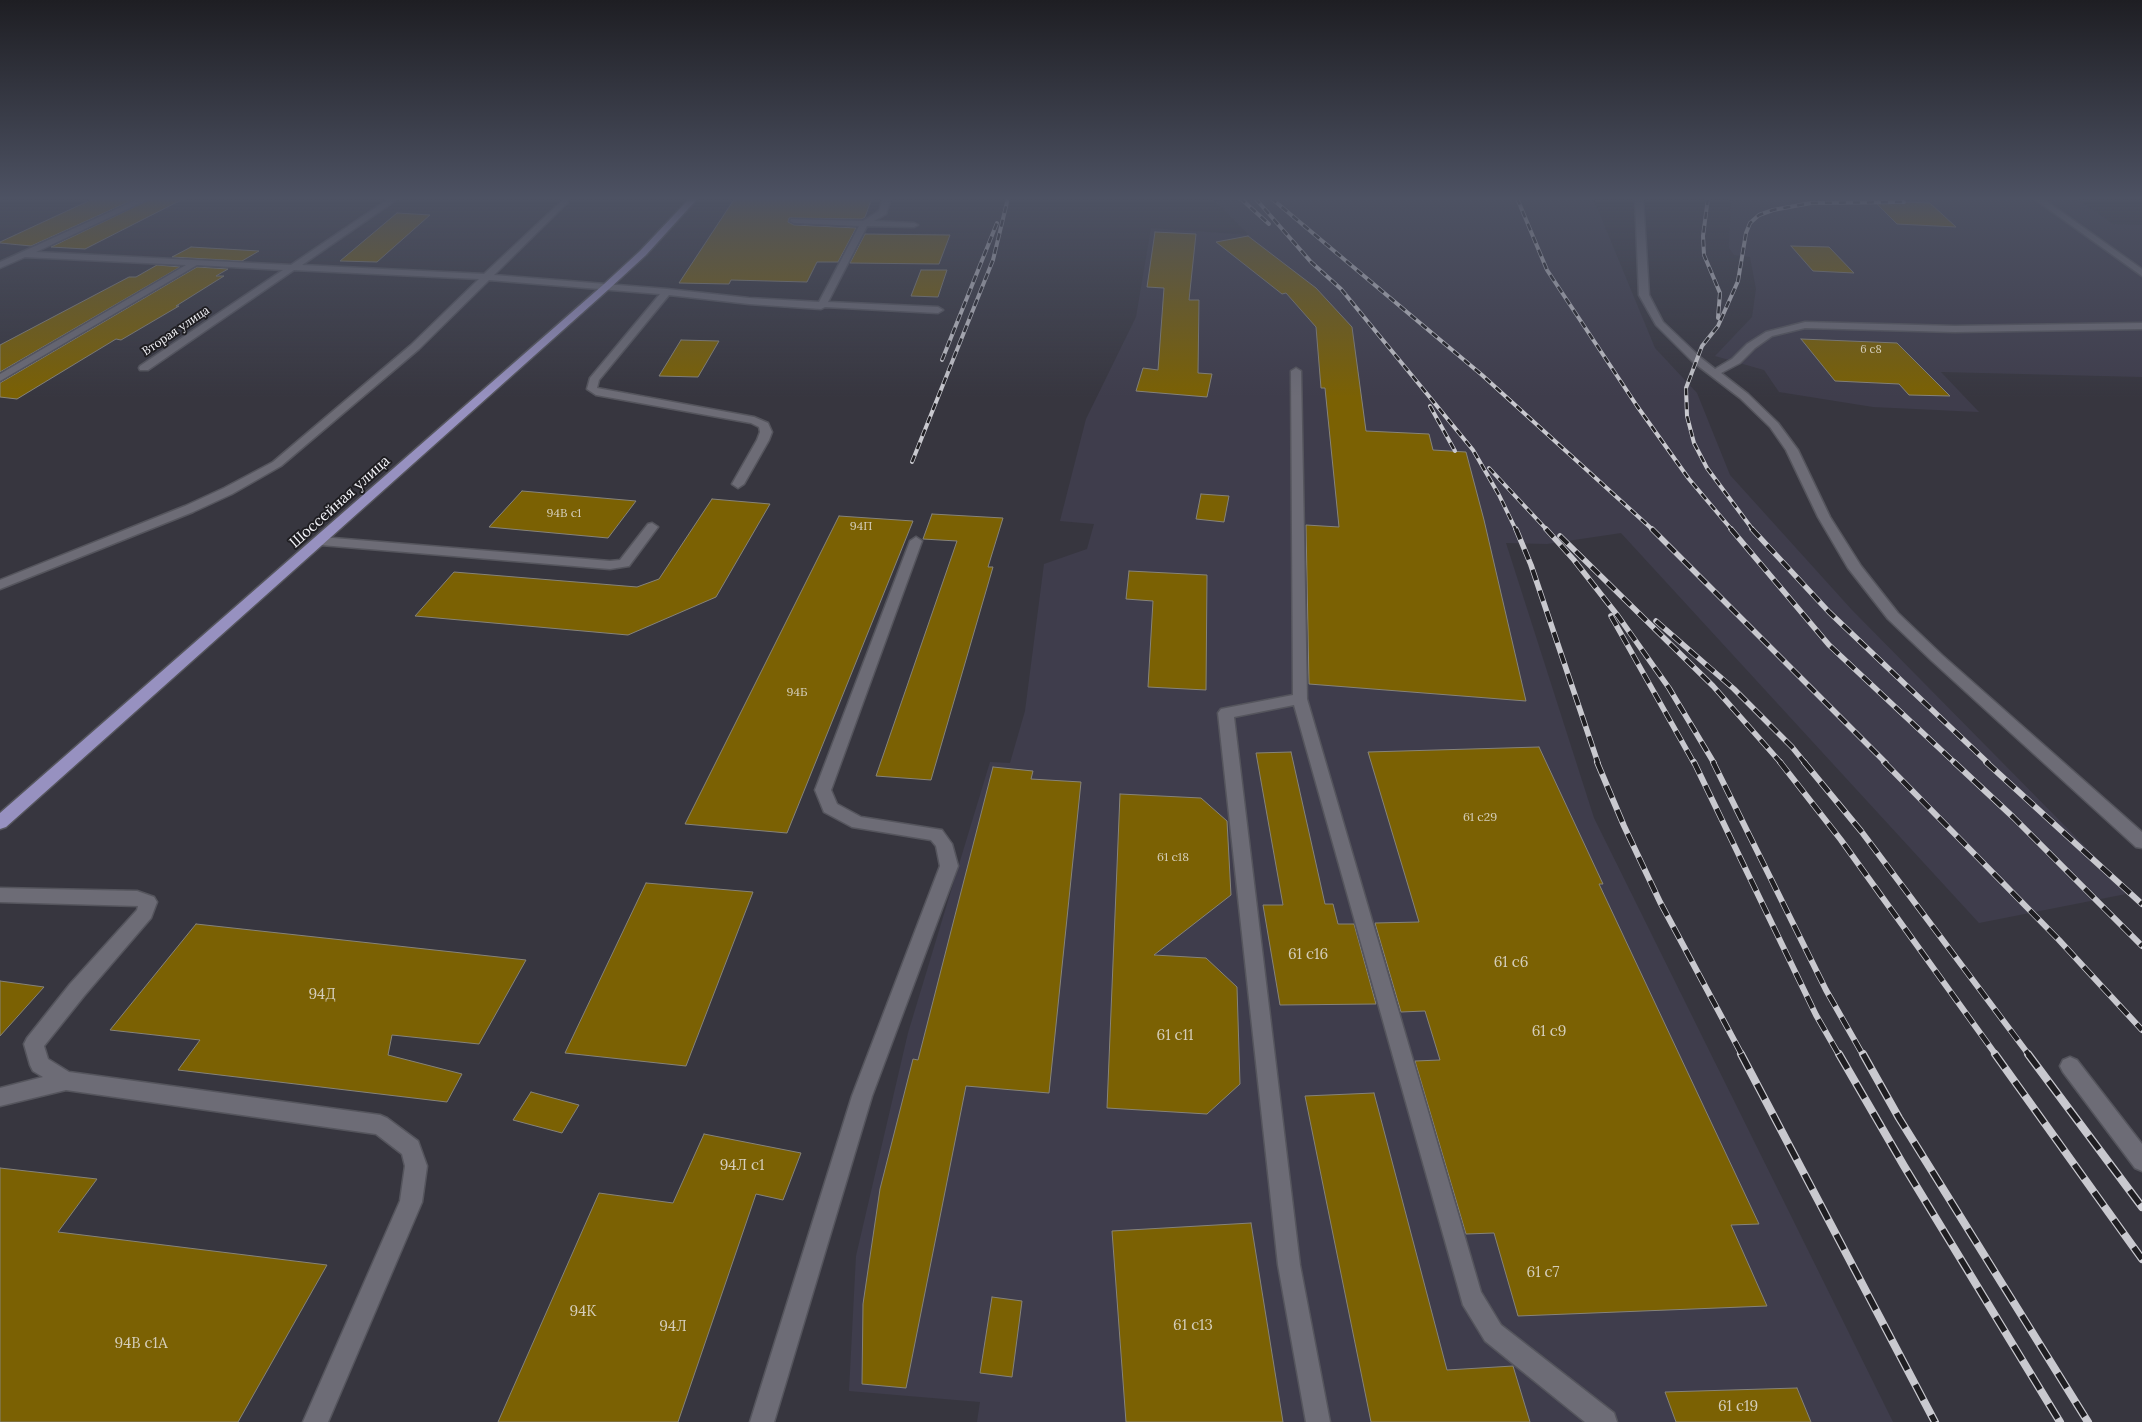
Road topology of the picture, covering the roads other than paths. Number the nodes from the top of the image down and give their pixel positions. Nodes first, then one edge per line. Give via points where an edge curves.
1 (194, 264) edge
2 (203, 264) edge
3 (297, 264) edge
4 (500, 264) edge
5 (631, 264) edge
6 (843, 264) edge
7 (1642, 264) edge
8 (2130, 264) edge
9 (292, 268) junction
10 (2142, 273) edge
11 (485, 277) junction
12 (606, 287) junction
13 (667, 292) junction
14 (821, 306) junction
15 (938, 310) dead end
16 (2142, 326) edge
17 (144, 368) dead end
18 (1296, 371) dead end
19 (1714, 373) junction
20 (0, 378) edge
21 (738, 484) dead end
22 (652, 527) dead end
23 (321, 540) junction
24 (916, 542) dead end
25 (0, 586) edge
26 (1300, 699) junction
27 (0, 823) edge
28 (2142, 842) edge
29 (0, 895) edge
30 (2070, 1066) dead end
31 (66, 1081) junction
32 (0, 1097) edge
33 (2142, 1161) edge
34 (316, 1422) edge
35 (762, 1422) edge
36 (1318, 1422) edge
37 (1605, 1422) edge

1 - 20 street
2 - 9 street
3 - 9 street, Вторая улица
4 - 11 street
5 - 12 main road, Шоссейная улица
6 - 14 street
7 - 19 street via 1644,295 1659,323 1676,342
8 - 10 street
9 - 11 street
9 - 17 street, Вторая улица
11 - 12 street
11 - 25 street via 415,347 277,464 189,509
12 - 13 street
12 - 23 main road, Шоссейная улица
13 - 14 street
13 - 21 street via 594,380 592,389 754,420 764,425 763,440
14 - 15 street
16 - 19 street via 1955,329 1805,325 1769,334 1736,361
18 - 26 street
19 - 28 street via 1774,425 1792,450 1824,517 1854,568 1893,616
22 - 23 street via 624,563 610,565
23 - 27 main road, Шоссейная улица
24 - 35 street via 823,790 830,808 858,823 936,834 944,844 950,866 862,1096
26 - 36 street via 1226,713 1289,1265
26 - 37 street via 1471,1297 1493,1333
29 - 31 street via 137,898 148,902 145,913 34,1044 40,1065
30 - 33 street
31 - 32 street
31 - 34 street via 380,1125 411,1148 416,1166 411,1202

